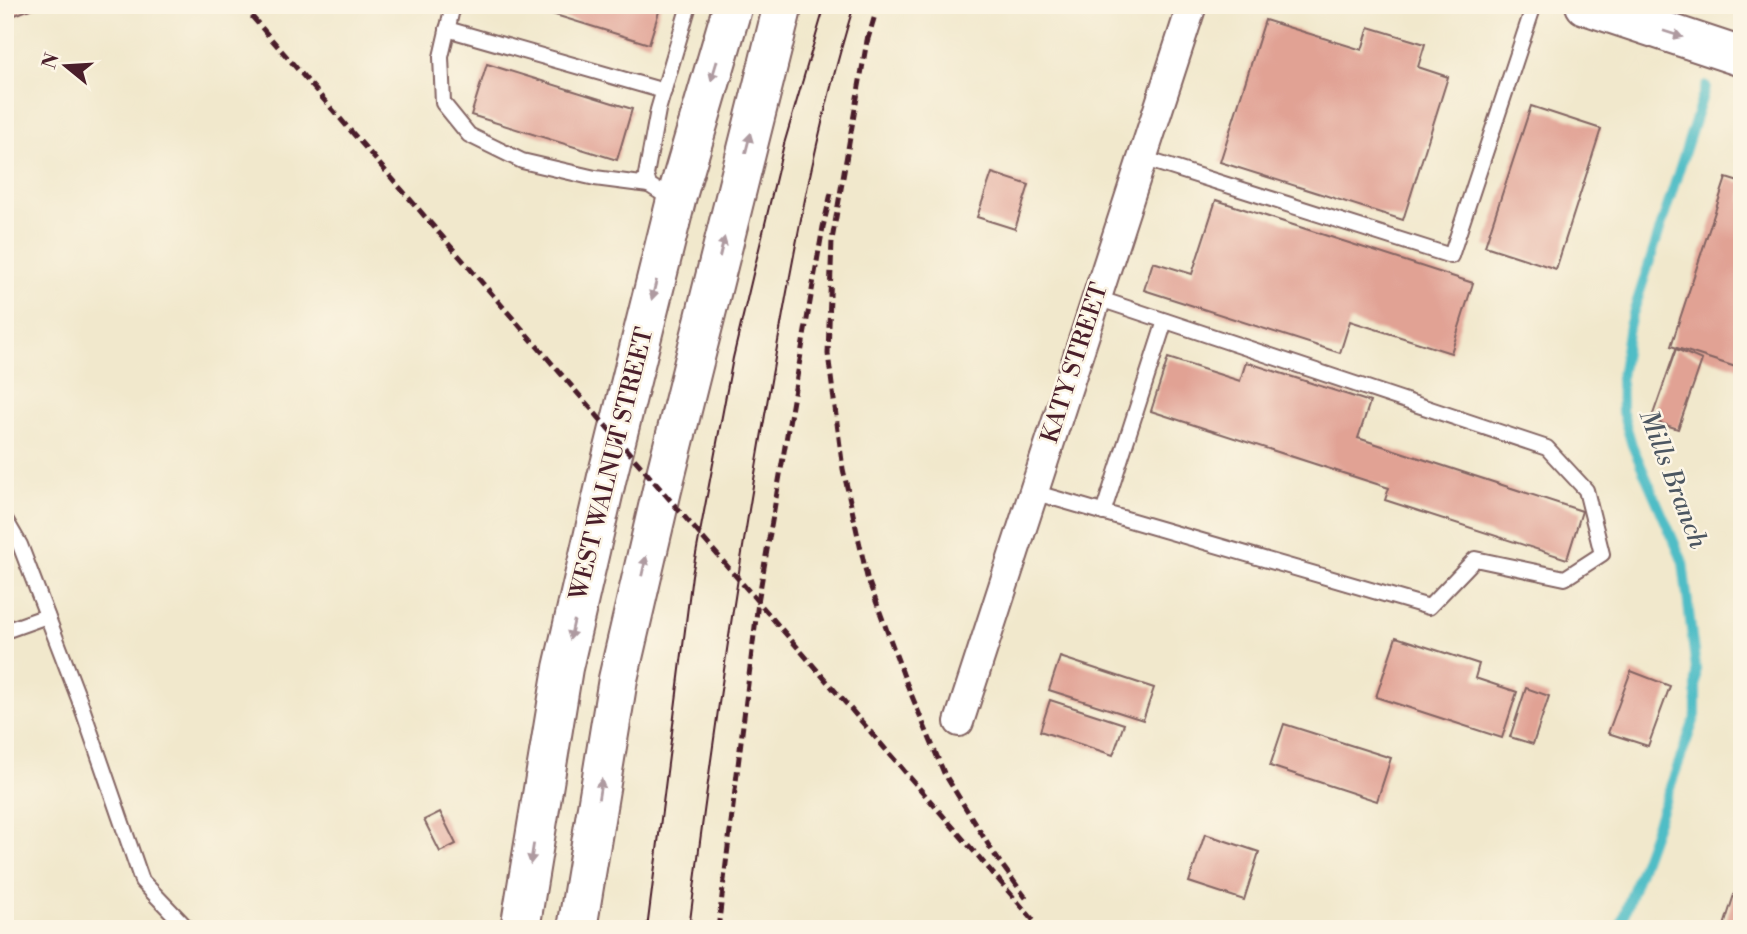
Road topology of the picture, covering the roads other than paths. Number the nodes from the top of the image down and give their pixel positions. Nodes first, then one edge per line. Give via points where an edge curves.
1 (453, 5) edge
2 (689, 5) edge
3 (733, 5) edge
4 (783, 5) edge
5 (1192, 5) edge
6 (1534, 5) edge
7 (1585, 5) edge
8 (447, 29) junction
9 (1742, 57) edge
10 (664, 91) junction
11 (1142, 158) junction
12 (663, 191) junction
13 (731, 209) junction
14 (1097, 298) junction
15 (1165, 321) junction
16 (1034, 492) junction
17 (1103, 513) junction
18 (5, 519) edge
19 (47, 616) junction
20 (5, 631) edge
21 (959, 722) dead end
22 (191, 929) edge
23 (520, 929) edge
24 (577, 929) edge

1 - 8 lane
2 - 10 lane
3 -> 12 main road, WEST WALNUT STREET
13 -> 4 main road
5 - 11 street, KATY STREET
6 - 11 lane via 1451,256
7 -> 9 main road
8 - 10 lane
8 - 12 lane via 441,57 443,103 469,135 522,161
10 - 12 lane via 646,176
11 - 14 street, KATY STREET
12 - 13 main road
12 -> 23 main road, WEST WALNUT STREET via 607,477 563,668
24 -> 13 main road via 618,679
14 - 15 lane
14 - 16 street, KATY STREET
15 - 17 lane
15 - 17 lane via 1547,448 1586,490 1602,554 1565,578 1475,559 1429,607
16 - 17 lane
16 - 21 street, KATY STREET
18 - 19 lane
19 - 20 lane
19 - 22 lane via 142,881

